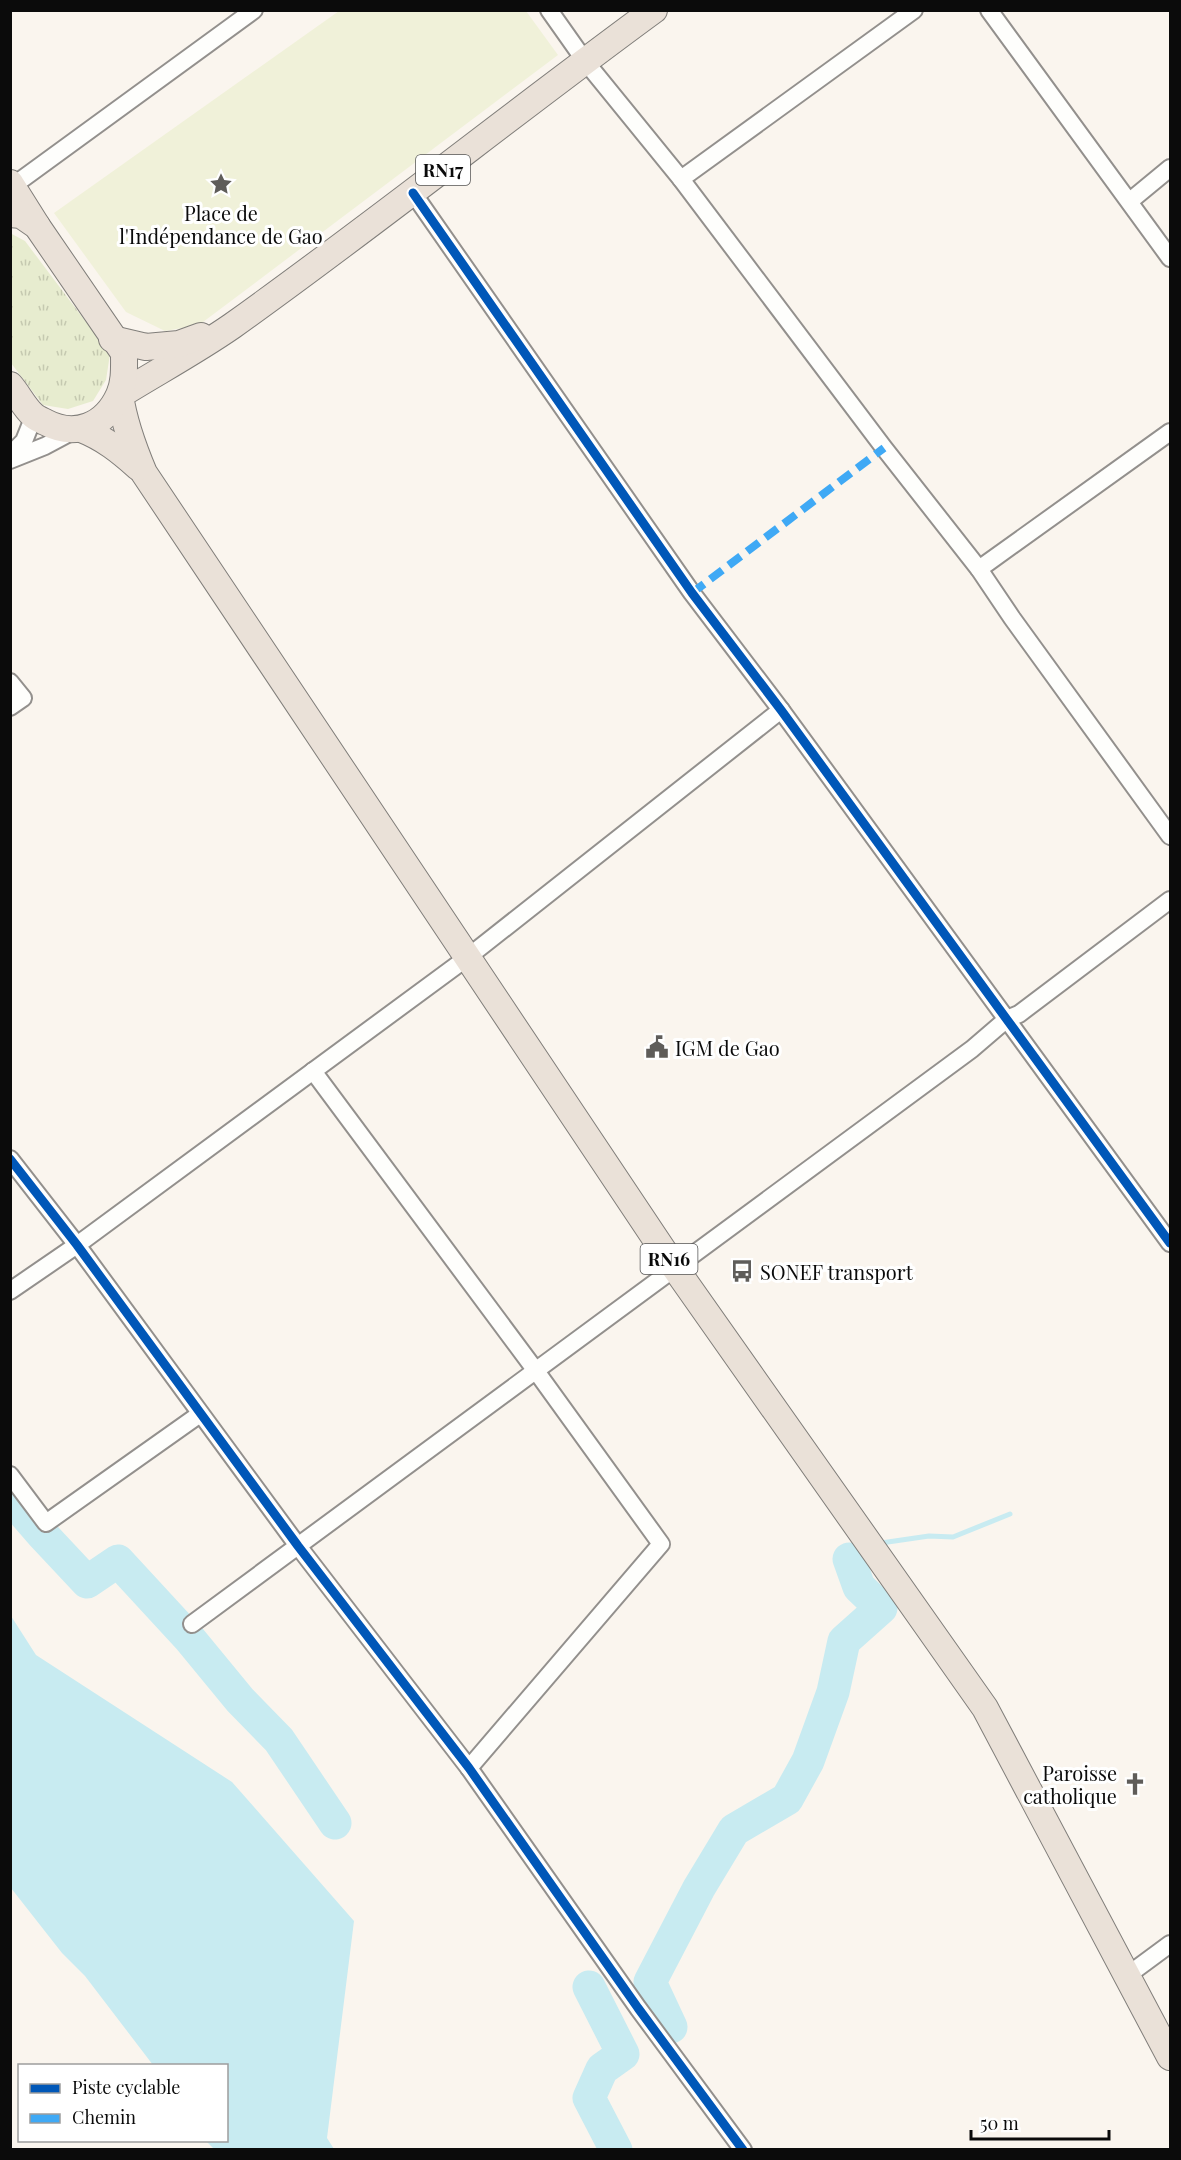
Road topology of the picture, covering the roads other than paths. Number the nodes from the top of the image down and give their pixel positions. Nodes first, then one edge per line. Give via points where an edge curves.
1 (254, 10) edge
2 (549, 10) edge
3 (654, 10) edge
4 (914, 10) edge
5 (988, 10) edge
6 (585, 61) junction
7 (1170, 168) edge
8 (681, 179) junction
9 (11, 186) edge
10 (413, 193) junction
11 (1130, 201) junction
12 (10, 214) edge
13 (37, 226) junction
14 (1170, 258) edge
15 (230, 327) junction
16 (112, 339) junction
17 (10, 385) edge
18 (120, 395) junction
19 (34, 416) junction
20 (79, 429) junction
21 (1170, 432) edge
22 (10, 455) edge
23 (10, 460) edge
24 (144, 473) junction
25 (980, 569) junction
26 (10, 682) edge
27 (17, 702) edge
28 (781, 710) junction
29 (1170, 836) edge
30 (1170, 900) edge
31 (468, 957) junction
32 (1007, 1019) junction
33 (313, 1071) junction
34 (10, 1159) edge
35 (1170, 1243) edge
36 (77, 1245) junction
37 (675, 1268) junction
38 (10, 1291) edge
39 (536, 1371) junction
40 (200, 1414) junction
41 (10, 1475) edge
42 (298, 1546) junction
43 (192, 1624) dead end
44 (469, 1768) junction
45 (1170, 1944) edge
46 (1128, 1975) junction
47 (1170, 2057) edge
48 (743, 2150) edge

1 - 9 street
2 - 6 street
3 - 6 main road, RN17
4 - 8 street
5 - 11 street
6 - 8 street
6 - 10 main road, RN17
7 - 11 street
8 - 25 street
9 - 13 main road
10 - 15 main road, RN17
10 - 28 street via 692,593
11 - 14 street
12 - 13 main road via 21,215
13 - 16 main road
15 - 16 main road, RN17 via 179,344 146,347
15 - 18 main road, RN17
16 - 18 main road via 124,353
17 - 19 main road
18 - 20 main road via 94,424
18 - 24 main road, RN16 via 127,432
19 - 20 main road via 66,430
19 - 22 street via 24,441
20 - 23 street
20 - 24 main road, RN16 via 118,449
21 - 25 street
24 - 31 main road, RN16
25 - 29 street
26 - 27 street
28 - 31 street
28 - 32 street
30 - 32 street via 1019,1014
31 - 33 street
31 - 37 main road, RN16
32 - 35 street
32 - 37 street
33 - 36 street
33 - 39 street
34 - 36 street
36 - 38 street
36 - 40 street
37 - 39 street
37 - 46 main road, RN16 via 985,1708
39 - 42 street
39 - 44 street via 661,1544
40 - 41 street via 46,1523
40 - 42 street
42 - 43 street
42 - 44 street
44 - 48 street
45 - 46 street
46 - 47 main road, RN16

